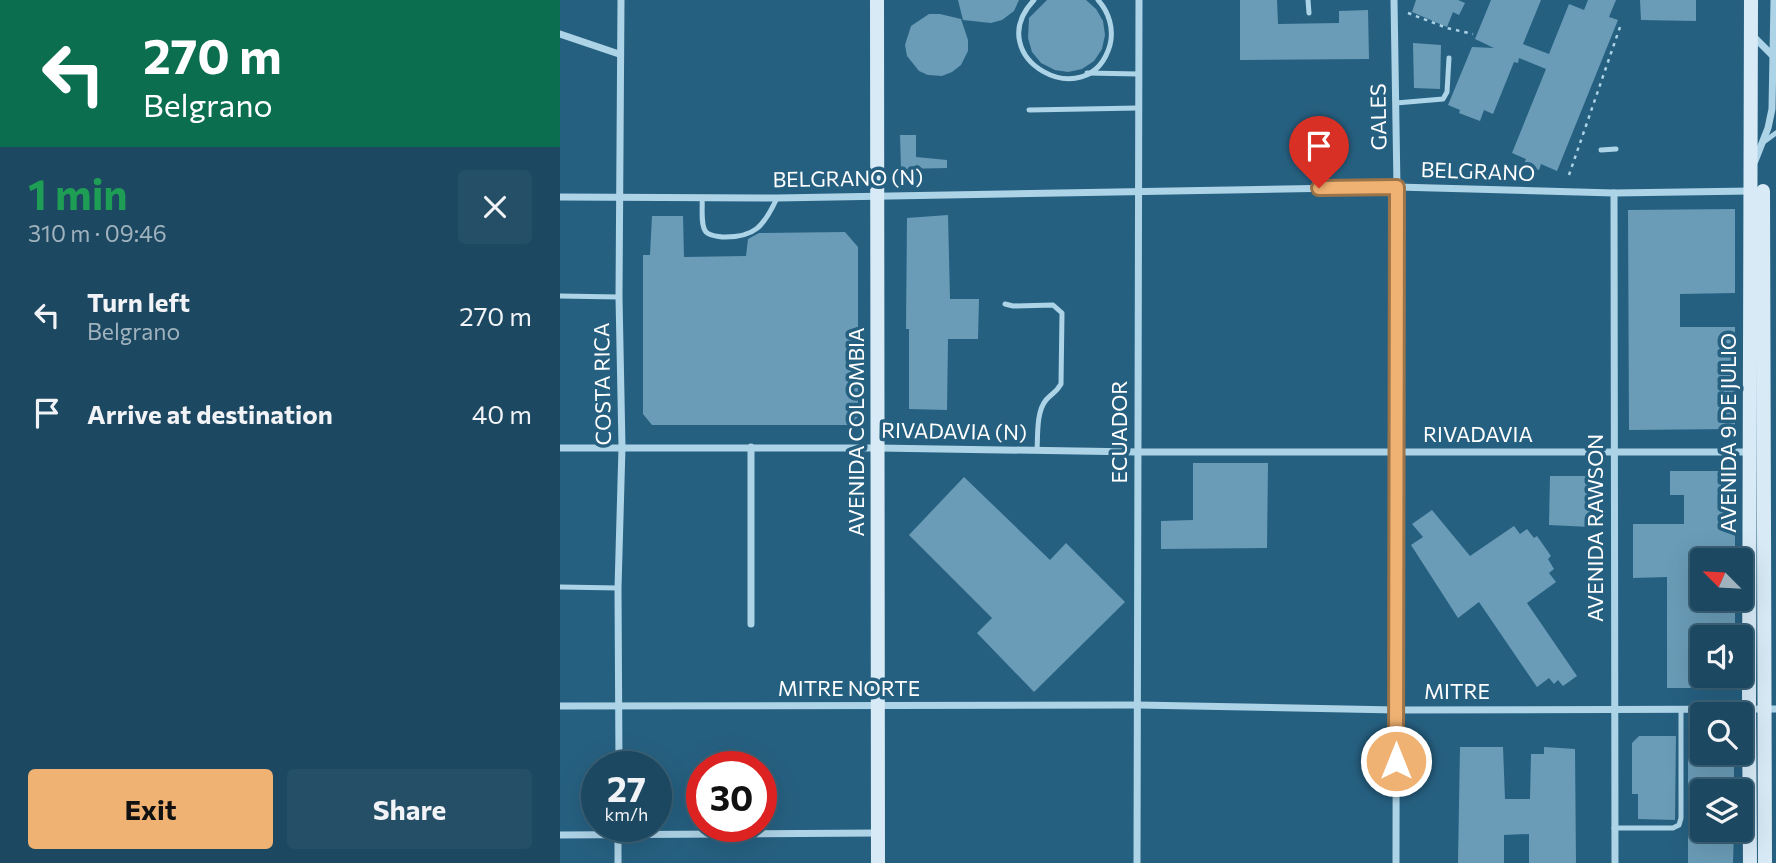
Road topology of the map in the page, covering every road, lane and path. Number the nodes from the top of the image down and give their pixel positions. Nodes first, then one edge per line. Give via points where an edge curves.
1 (621, 0) edge
2 (877, 0) edge
3 (1034, 0) edge
4 (1098, 0) edge
5 (1139, 0) edge
6 (1308, 0) edge
7 (1394, 0) edge
8 (1742, 0) edge
9 (1774, 0) edge
10 (1751, 7) edge
11 (1310, 13) dead end
12 (1408, 13) dead end
13 (1620, 27) dead end
14 (560, 34) edge
15 (1473, 34) dead end
16 (1752, 34) junction
17 (619, 54) junction
18 (1773, 56) junction
19 (1449, 58) dead end
20 (1774, 67) edge
21 (1087, 74) junction
22 (1138, 74) junction
23 (1774, 95) edge
24 (1396, 103) junction
25 (1138, 108) junction
26 (1029, 110) dead end
27 (1776, 133) edge
28 (1761, 146) junction
29 (1616, 149) dead end
30 (1601, 150) dead end
31 (1751, 170) junction
32 (1569, 175) dead end
33 (1397, 187) junction
34 (1137, 191) junction
35 (1764, 191) edge
36 (1614, 193) junction
37 (877, 196) junction
38 (560, 197) edge
39 (619, 197) junction
40 (702, 198) junction
41 (777, 198) junction
42 (560, 296) edge
43 (619, 297) junction
44 (1005, 304) dead end
45 (1770, 322) edge
46 (622, 447) junction
47 (751, 447) junction
48 (560, 448) edge
49 (878, 448) junction
50 (1037, 450) junction
51 (1138, 452) junction
52 (1396, 452) junction
53 (1763, 452) edge
54 (1613, 453) junction
55 (1770, 581) edge
56 (560, 587) edge
57 (618, 587) junction
58 (751, 624) dead end
59 (1748, 702) edge
60 (619, 705) junction
61 (1138, 705) junction
62 (560, 706) edge
63 (878, 707) junction
64 (1770, 709) edge
65 (1396, 710) junction
66 (1614, 710) junction
67 (1681, 710) junction
68 (1690, 710) edge
69 (619, 751) edge
70 (1749, 765) edge
71 (1614, 828) junction
72 (878, 833) junction
73 (560, 835) edge
74 (581, 835) edge
75 (672, 835) edge
76 (1770, 837) edge
77 (618, 842) edge
78 (618, 863) edge
79 (878, 863) edge
80 (1138, 863) edge
81 (1396, 863) edge
82 (1615, 863) edge
83 (1751, 863) edge
84 (1765, 863) edge

1 - 17 street, COSTA RICA
2 - 37 street, AVENIDA COLOMBIA
3 - 21 lane via 1023,15 1020,35 1025,55 1038,70 1057,78
4 - 21 lane via 1110,20 1111,41 1103,60
5 - 22 street, ECUADOR
6 - 11 lane
7 - 24 street, GALES
8 - 10 street, AVENIDA 9 DE JULIO
9 - 18 street, AVENIDA 9 DE JULIO
10 - 16 street, AVENIDA 9 DE JULIO
12 - 15 path
13 - 32 path
14 - 17 street
16 - 18 street
16 - 31 street, AVENIDA 9 DE JULIO
17 - 39 street, COSTA RICA
18 - 20 street, AVENIDA 9 DE JULIO
19 - 24 lane via 1443,99
20 - 23 street, AVENIDA 9 DE JULIO
21 - 22 lane
22 - 25 street, ECUADOR
23 - 28 street, AVENIDA 9 DE JULIO
24 - 33 street, GALES
25 - 26 lane
25 - 34 street, ECUADOR
27 - 28 lane
28 - 31 street, AVENIDA 9 DE JULIO
29 - 30 lane
31 - 35 street, AVENIDA 9 DE JULIO
33 - 34 street, BELGRANO
33 - 36 street, BELGRANO
33 - 52 street, GALES
34 - 37 street, BELGRANO (N)
34 - 51 street, ECUADOR
35 - 36 street, BELGRANO
35 - 45 street, AVENIDA 9 DE JULIO
35 - 53 street, AVENIDA 9 DE JULIO
36 - 54 street, AVENIDA RAWSON
37 - 41 street, BELGRANO (N)
37 - 49 street, AVENIDA COLOMBIA
38 - 39 street, BELGRANO (N)
39 - 40 street, BELGRANO (N)
39 - 43 street, COSTA RICA
40 - 41 street, BELGRANO (N)
40 - 41 lane via 706,232 735,237 759,228
42 - 43 lane
43 - 46 street, COSTA RICA
44 - 50 lane via 1053,306 1062,313 1061,384 1041,409
45 - 53 street, AVENIDA 9 DE JULIO
46 - 47 street, RIVADAVIA (N)
46 - 48 street, RIVADAVIA (N)
46 - 57 street, COSTA RICA
47 - 49 street, RIVADAVIA (N)
47 - 58 street
49 - 50 street, RIVADAVIA (N)
49 - 63 street, AVENIDA COLOMBIA
50 - 51 street, RIVADAVIA (N)
51 - 52 street, RIVADAVIA
51 - 61 street, ECUADOR
52 - 54 street, RIVADAVIA
52 - 65 street, GALES
53 - 54 street, RIVADAVIA
53 - 55 street, AVENIDA 9 DE JULIO
53 - 59 street, AVENIDA 9 DE JULIO
54 - 66 street, AVENIDA RAWSON
55 - 64 street, AVENIDA 9 DE JULIO
56 - 57 lane
57 - 60 street, COSTA RICA
60 - 62 street, MITRE NORTE
60 - 63 street, MITRE NORTE
60 - 69 street, COSTA RICA
61 - 63 street, MITRE NORTE
61 - 65 street, MITRE
61 - 80 street, ECUADOR
63 - 72 street, AVENIDA COLOMBIA
64 - 76 street, AVENIDA 9 DE JULIO
65 - 66 street, MITRE
65 - 81 street, GALES
66 - 67 street, MITRE
66 - 71 street, AVENIDA RAWSON
67 - 68 street, MITRE
67 - 71 lane via 1679,825
70 - 83 street, AVENIDA 9 DE JULIO
71 - 82 street, AVENIDA RAWSON
72 - 75 street
72 - 79 street, AVENIDA COLOMBIA
73 - 74 street
76 - 84 street, AVENIDA 9 DE JULIO
77 - 78 street

